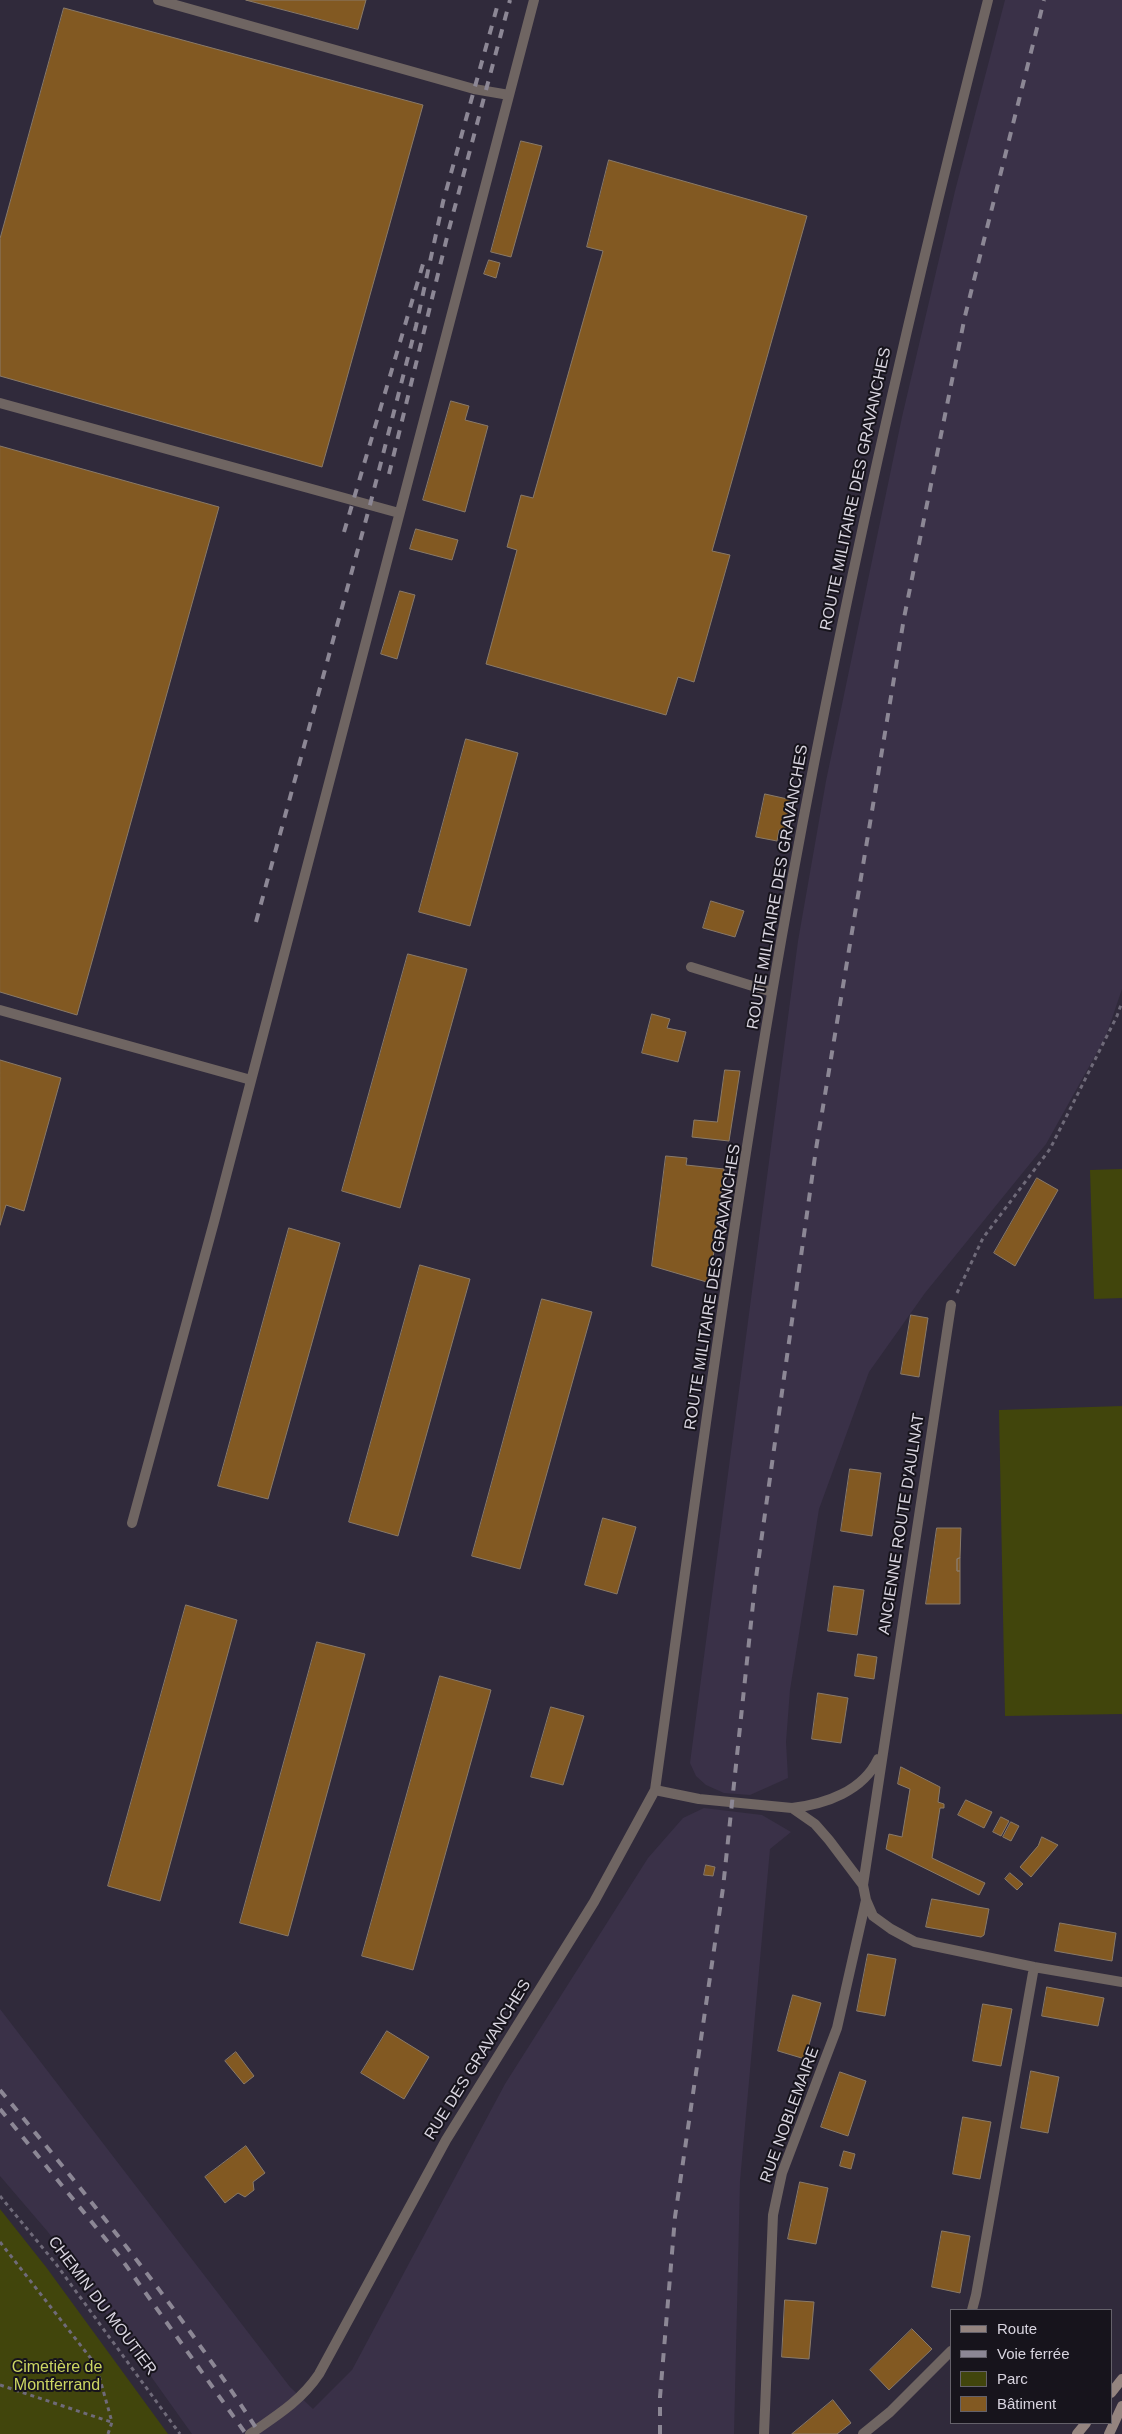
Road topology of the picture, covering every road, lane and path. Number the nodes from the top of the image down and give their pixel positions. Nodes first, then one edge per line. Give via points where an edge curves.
1 (158, 0) edge
2 (534, 0) edge
3 (988, 0) edge
4 (509, 95) junction
5 (0, 403) edge
6 (399, 513) junction
7 (691, 967) dead end
8 (772, 992) junction
9 (1122, 1002) edge
10 (0, 1010) edge
11 (251, 1080) junction
12 (951, 1305) joint
13 (132, 1523) dead end
14 (883, 1749) junction
15 (655, 1790) junction
16 (792, 1808) junction
17 (863, 1885) junction
18 (866, 1900) junction
19 (1034, 1967) junction
20 (1122, 1982) edge
21 (0, 2196) edge
22 (0, 2242) edge
23 (972, 2309) edge
24 (950, 2352) edge
25 (1122, 2379) edge
26 (0, 2385) edge
27 (1112, 2392) edge
28 (1122, 2406) edge
29 (112, 2422) junction
30 (1085, 2424) edge
31 (108, 2434) edge
32 (180, 2434) edge
33 (250, 2434) edge
34 (764, 2434) edge
35 (864, 2434) edge
36 (1077, 2434) edge
37 (1110, 2434) edge

1 - 4 street via 479,90
2 - 4 street
3 - 8 street, ROUTE MILITAIRE DES GRAVANCHES via 920,268 855,559
4 - 6 street
5 - 6 street
6 - 11 street
7 - 8 street
8 - 15 street, ROUTE MILITAIRE DES GRAVANCHES
9 - 12 path via 1050,1149 983,1238
10 - 11 street
11 - 13 street
12 - 14 street, ANCIENNE ROUTE D'AULNAT
14 - 16 street, ANCIENNE ROUTE D'AULNAT via 873,1770 859,1785 811,1806
14 - 17 street, ANCIENNE ROUTE D'AULNAT
15 - 16 street via 692,1798
15 - 33 street, RUE DES GRAVANCHES via 594,1902 446,2140 319,2374 293,2405
16 - 17 street via 815,1824
17 - 18 street
18 - 19 street via 873,1916 915,1942
18 - 34 street, RUE NOBLEMAIRE via 837,2028 782,2173 773,2215
19 - 20 street
19 - 23 street
21 - 32 path, CHEMIN DU MOUTIER via 56,2264
22 - 29 path via 96,2366
24 - 35 street
25 - 27 main road
26 - 29 path
28 - 37 main road
29 - 31 path
30 - 36 main road

